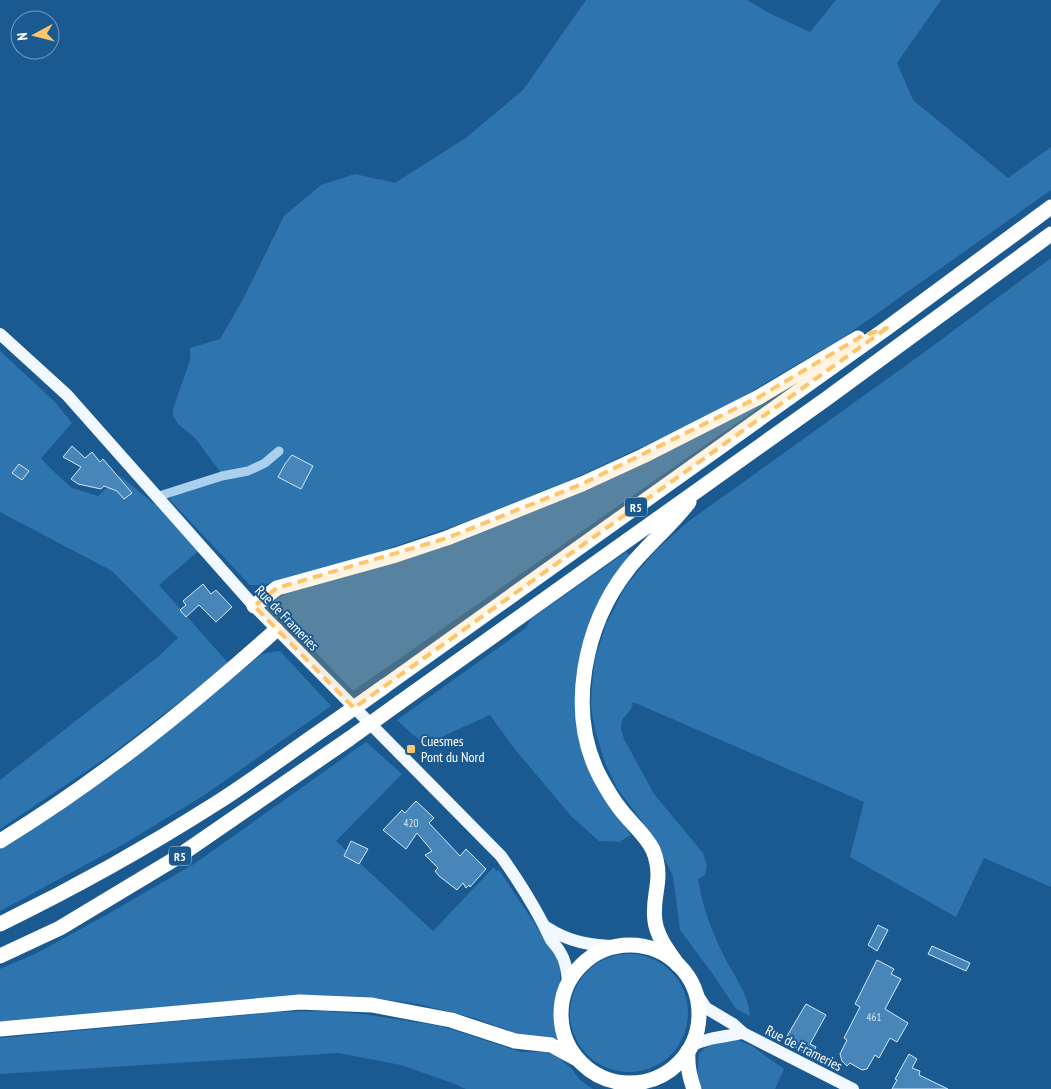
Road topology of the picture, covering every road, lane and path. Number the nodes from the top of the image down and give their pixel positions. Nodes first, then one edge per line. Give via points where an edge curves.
1 (1051, 207) edge
2 (1051, 234) edge
3 (888, 328) junction
4 (0, 334) edge
5 (279, 451) dead end
6 (700, 489) junction
7 (156, 497) junction
8 (254, 606) junction
9 (276, 630) junction
10 (0, 841) edge
11 (0, 924) edge
12 (546, 927) junction
13 (618, 946) junction
14 (0, 956) edge
15 (678, 964) junction
16 (568, 982) junction
17 (695, 991) junction
18 (0, 1029) edge
19 (743, 1033) junction
20 (689, 1048) junction
21 (577, 1059) junction
22 (627, 1083) junction
23 (642, 1089) edge
24 (694, 1089) edge
25 (853, 1089) edge

1 - 3 highway, R5
2 - 6 highway, R5
3 - 8 highway via 862,336 759,397 582,484 396,556 277,588
3 - 11 highway, R5, bridge via 216,804
4 - 7 main road, Rue de Frameries via 67,395
5 - 7 street via 248,471
6 - 14 highway, R5, bridge via 173,860 60,928
6 - 15 highway via 626,571 597,626 583,681 588,744 599,775 618,806 652,848 659,881 655,921 660,936
7 - 8 main road, Rue de Frameries
8 - 9 main road, Rue de Frameries
9 - 10 highway via 160,730
9 - 12 main road, Rue de Frameries via 501,856
12 - 13 main road via 557,935 586,945
12 - 16 main road, Rue de Frameries via 561,953
13 - 15 highway via 650,948
13 - 16 highway via 605,949 584,962
15 - 17 highway
16 - 21 highway via 561,1022 569,1048
17 - 19 main road, Rue de Frameries via 706,1008
17 - 20 highway via 698,1019
18 - 21 highway via 300,1002 372,1005 451,1020 515,1041 551,1045
19 - 20 main road via 717,1036
19 - 25 main road, Rue de Frameries
20 - 22 highway via 679,1062 662,1075
20 - 24 highway via 687,1065
21 - 22 highway via 600,1076
22 - 23 highway

